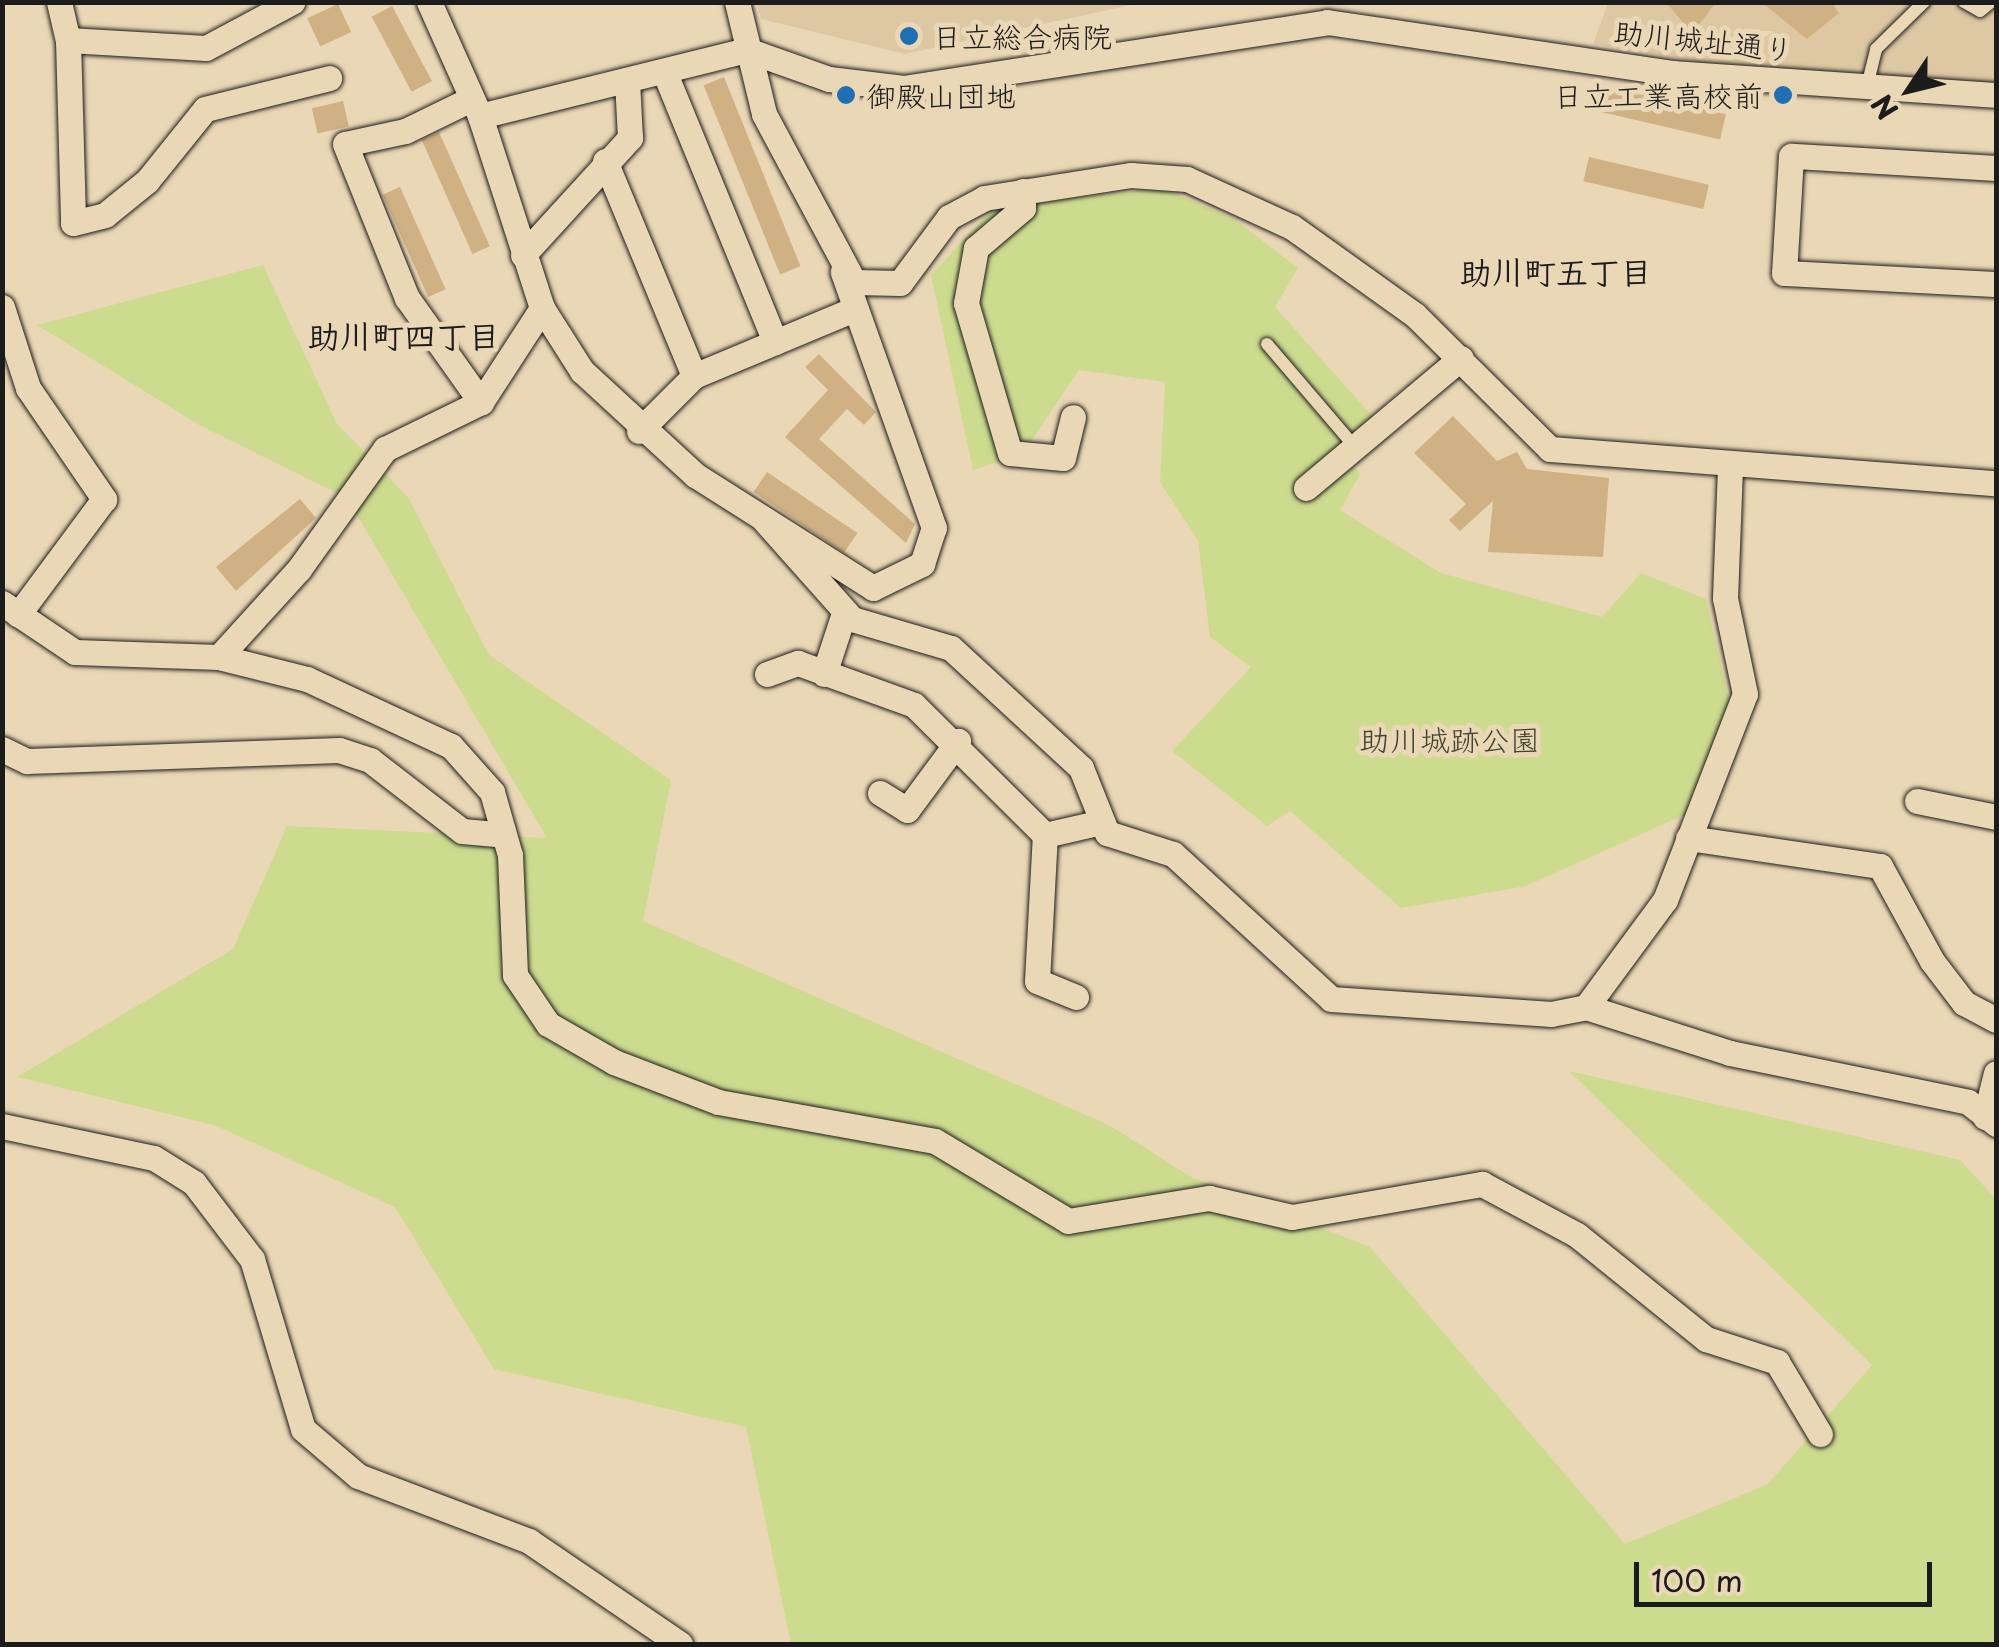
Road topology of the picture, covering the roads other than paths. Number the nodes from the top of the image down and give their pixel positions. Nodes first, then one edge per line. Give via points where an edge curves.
1 (59, 2) edge
2 (292, 2) edge
3 (429, 2) edge
4 (737, 2) edge
5 (1924, 2) edge
6 (1964, 2) edge
7 (1991, 2) edge
8 (68, 40) junction
9 (747, 50) junction
10 (664, 71) junction
11 (329, 78) dead end
12 (626, 80) junction
13 (1867, 86) junction
14 (1996, 95) edge
15 (476, 107) junction
16 (605, 161) junction
17 (1996, 168) edge
18 (1023, 191) junction
19 (523, 255) junction
20 (843, 272) junction
21 (1996, 284) edge
22 (2, 307) edge
23 (542, 308) junction
24 (854, 309) junction
25 (775, 342) junction
26 (1268, 344) dead end
27 (1461, 358) junction
28 (694, 376) junction
29 (481, 402) junction
30 (1072, 417) dead end
31 (640, 431) junction
32 (1355, 448) junction
33 (1730, 466) junction
34 (1996, 483) edge
35 (1306, 488) dead end
36 (765, 521) junction
37 (10, 609) edge
38 (844, 613) junction
39 (219, 657) junction
40 (767, 674) dead end
41 (824, 674) junction
42 (958, 741) junction
43 (2, 749) edge
44 (880, 792) dead end
45 (1917, 801) dead end
46 (1996, 817) edge
47 (1097, 822) junction
48 (499, 834) junction
49 (1045, 835) junction
50 (1688, 838) junction
51 (1076, 996) dead end
52 (1586, 1008) junction
53 (1996, 1020) edge
54 (1996, 1073) edge
55 (1991, 1120) edge
56 (2, 1126) edge
57 (1820, 1434) dead end
58 (680, 1644) edge

1 - 8 street
2 - 8 street via 206,48
3 - 15 street
4 - 9 street
5 - 13 lane via 1876,49
6 - 7 lane via 1980,11
8 - 11 street via 72,223 105,216 148,181 205,109
9 - 10 street
9 - 13 street, 助川城址通り via 829,79 903,88 1327,22 1673,73
9 - 20 street via 764,114
10 - 12 street
10 - 25 street
12 - 15 street
12 - 16 street via 630,138
13 - 14 street, 助川城址通り
15 - 19 street
15 - 29 street via 344,144 407,298
16 - 19 street
16 - 28 street
17 - 21 street via 1791,156 1784,273
18 - 20 street via 960,206 900,283 871,288
18 - 27 street via 1130,175 1187,179 1241,198 1415,315
18 - 30 street via 1023,208 976,248 966,303 1010,453 1063,458
19 - 23 street
20 - 24 street
22 - 37 street via 28,388 104,499
23 - 29 street
23 - 31 street via 582,371
24 - 25 street
24 - 36 street via 930,509 931,546 909,577 873,588
25 - 28 street
26 - 32 lane
27 - 32 street
27 - 33 street via 1550,449
28 - 31 street
29 - 39 street via 385,449 299,569
31 - 36 street
32 - 35 street
33 - 34 street
33 - 50 street via 1725,598 1745,694
36 - 38 street
37 - 39 street via 75,652
38 - 41 street
38 - 47 street via 951,648 1081,768
39 - 48 street via 307,679 452,746 492,792
40 - 41 street via 798,664
41 - 42 street via 914,705
42 - 44 street via 907,810
42 - 49 street
43 - 48 street via 27,761 339,750 370,760 462,831
45 - 46 street
47 - 49 street
47 - 52 street via 1172,854 1330,999 1551,1014
48 - 57 street via 520,924 515,974 548,1024 614,1062 718,1102 935,1141 1068,1222 1209,1198 1292,1216 1482,1184 1577,1235 1706,1340 1777,1362
49 - 51 street via 1037,982
50 - 52 street via 1665,900
50 - 53 street via 1880,866 1932,961 1964,1002
52 - 55 street via 1730,1053 1968,1102
54 - 55 street
56 - 58 street via 154,1158 194,1183 252,1259 303,1429 358,1476 529,1541

